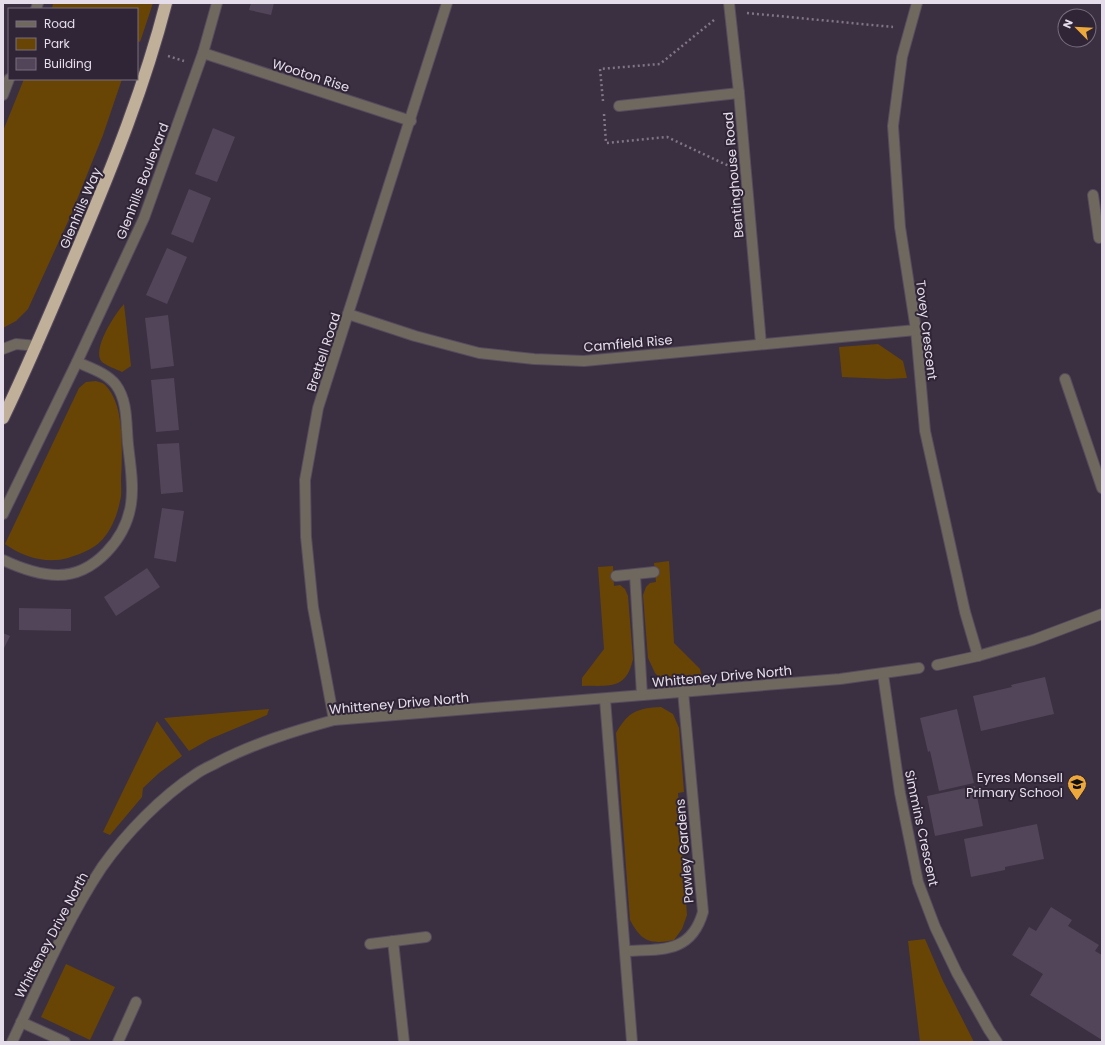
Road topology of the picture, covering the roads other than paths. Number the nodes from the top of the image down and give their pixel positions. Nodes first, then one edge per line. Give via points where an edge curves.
1 (166, 3) edge
2 (217, 3) edge
3 (447, 3) edge
4 (916, 3) edge
5 (729, 7) edge
6 (203, 52) junction
7 (9, 80) edge
8 (739, 93) junction
9 (3, 95) edge
10 (619, 106) dead end
11 (411, 121) junction
12 (1093, 195) dead end
13 (1099, 217) edge
14 (1099, 238) dead end
15 (348, 314) junction
16 (916, 330) junction
17 (761, 344) junction
18 (37, 346) junction
19 (3, 349) edge
20 (77, 362) junction
21 (1065, 379) dead end
22 (4, 415) edge
23 (1102, 488) edge
24 (3, 514) edge
25 (3, 560) edge
26 (654, 572) dead end
27 (635, 575) junction
28 (616, 576) dead end
29 (1102, 614) edge
30 (978, 656) junction
31 (937, 665) dead end
32 (919, 668) dead end
33 (884, 674) junction
34 (683, 691) junction
35 (642, 696) junction
36 (605, 699) junction
37 (334, 720) junction
38 (426, 937) dead end
39 (393, 941) junction
40 (370, 944) dead end
41 (625, 951) junction
42 (136, 1002) dead end
43 (21, 1022) junction
44 (12, 1042) edge
45 (65, 1042) edge
46 (118, 1042) edge
47 (404, 1042) edge
48 (632, 1042) edge
49 (997, 1042) edge

1 - 18 highway, Glenhills Way via 153,52 114,163
2 - 6 street, Glenhills Boulevard
3 - 11 street, Brettell Road
4 - 16 street, Tovey Crescent via 902,57 893,126 900,227
5 - 8 street, Bentinghouse Road
6 - 11 street, Wooton Rise
6 - 20 street, Glenhills Boulevard via 144,218
7 - 9 street
8 - 10 street
8 - 17 street, Bentinghouse Road
11 - 15 street, Brettell Road
12 - 13 street
13 - 14 street
15 - 17 street, Camfield Rise via 415,336 479,352 534,359 584,361
15 - 37 street, Brettell Road via 318,408 305,480 306,537 314,607
16 - 17 street, Camfield Rise
16 - 30 street, Tovey Crescent via 925,431 965,612
18 - 19 street via 16,344
18 - 22 highway, Glenhills Way
20 - 24 street, Glenhills Boulevard
20 - 25 street via 106,376 121,393 133,488 127,522 110,549 98,560 73,573 59,575 33,571
21 - 23 street
26 - 27 street
27 - 28 street
27 - 35 street
29 - 30 street via 1033,640
30 - 31 street
32 - 33 street, Whitteney Drive North
33 - 34 street, Whitteney Drive North
33 - 49 street, Simmins Crescent via 900,793 918,882 957,973
34 - 35 street, Whitteney Drive North
34 - 41 street, Pawley Gardens via 703,912 692,935 683,943 672,948
35 - 36 street, Whitteney Drive North
36 - 37 street, Whitteney Drive North
36 - 41 street
37 - 43 street, Whitteney Drive North via 258,744 228,757 197,773 150,813 124,839 102,867 72,918
38 - 39 street
39 - 40 street
39 - 47 street
41 - 48 street
42 - 46 street
43 - 44 street, Whitteney Drive North
43 - 45 street

